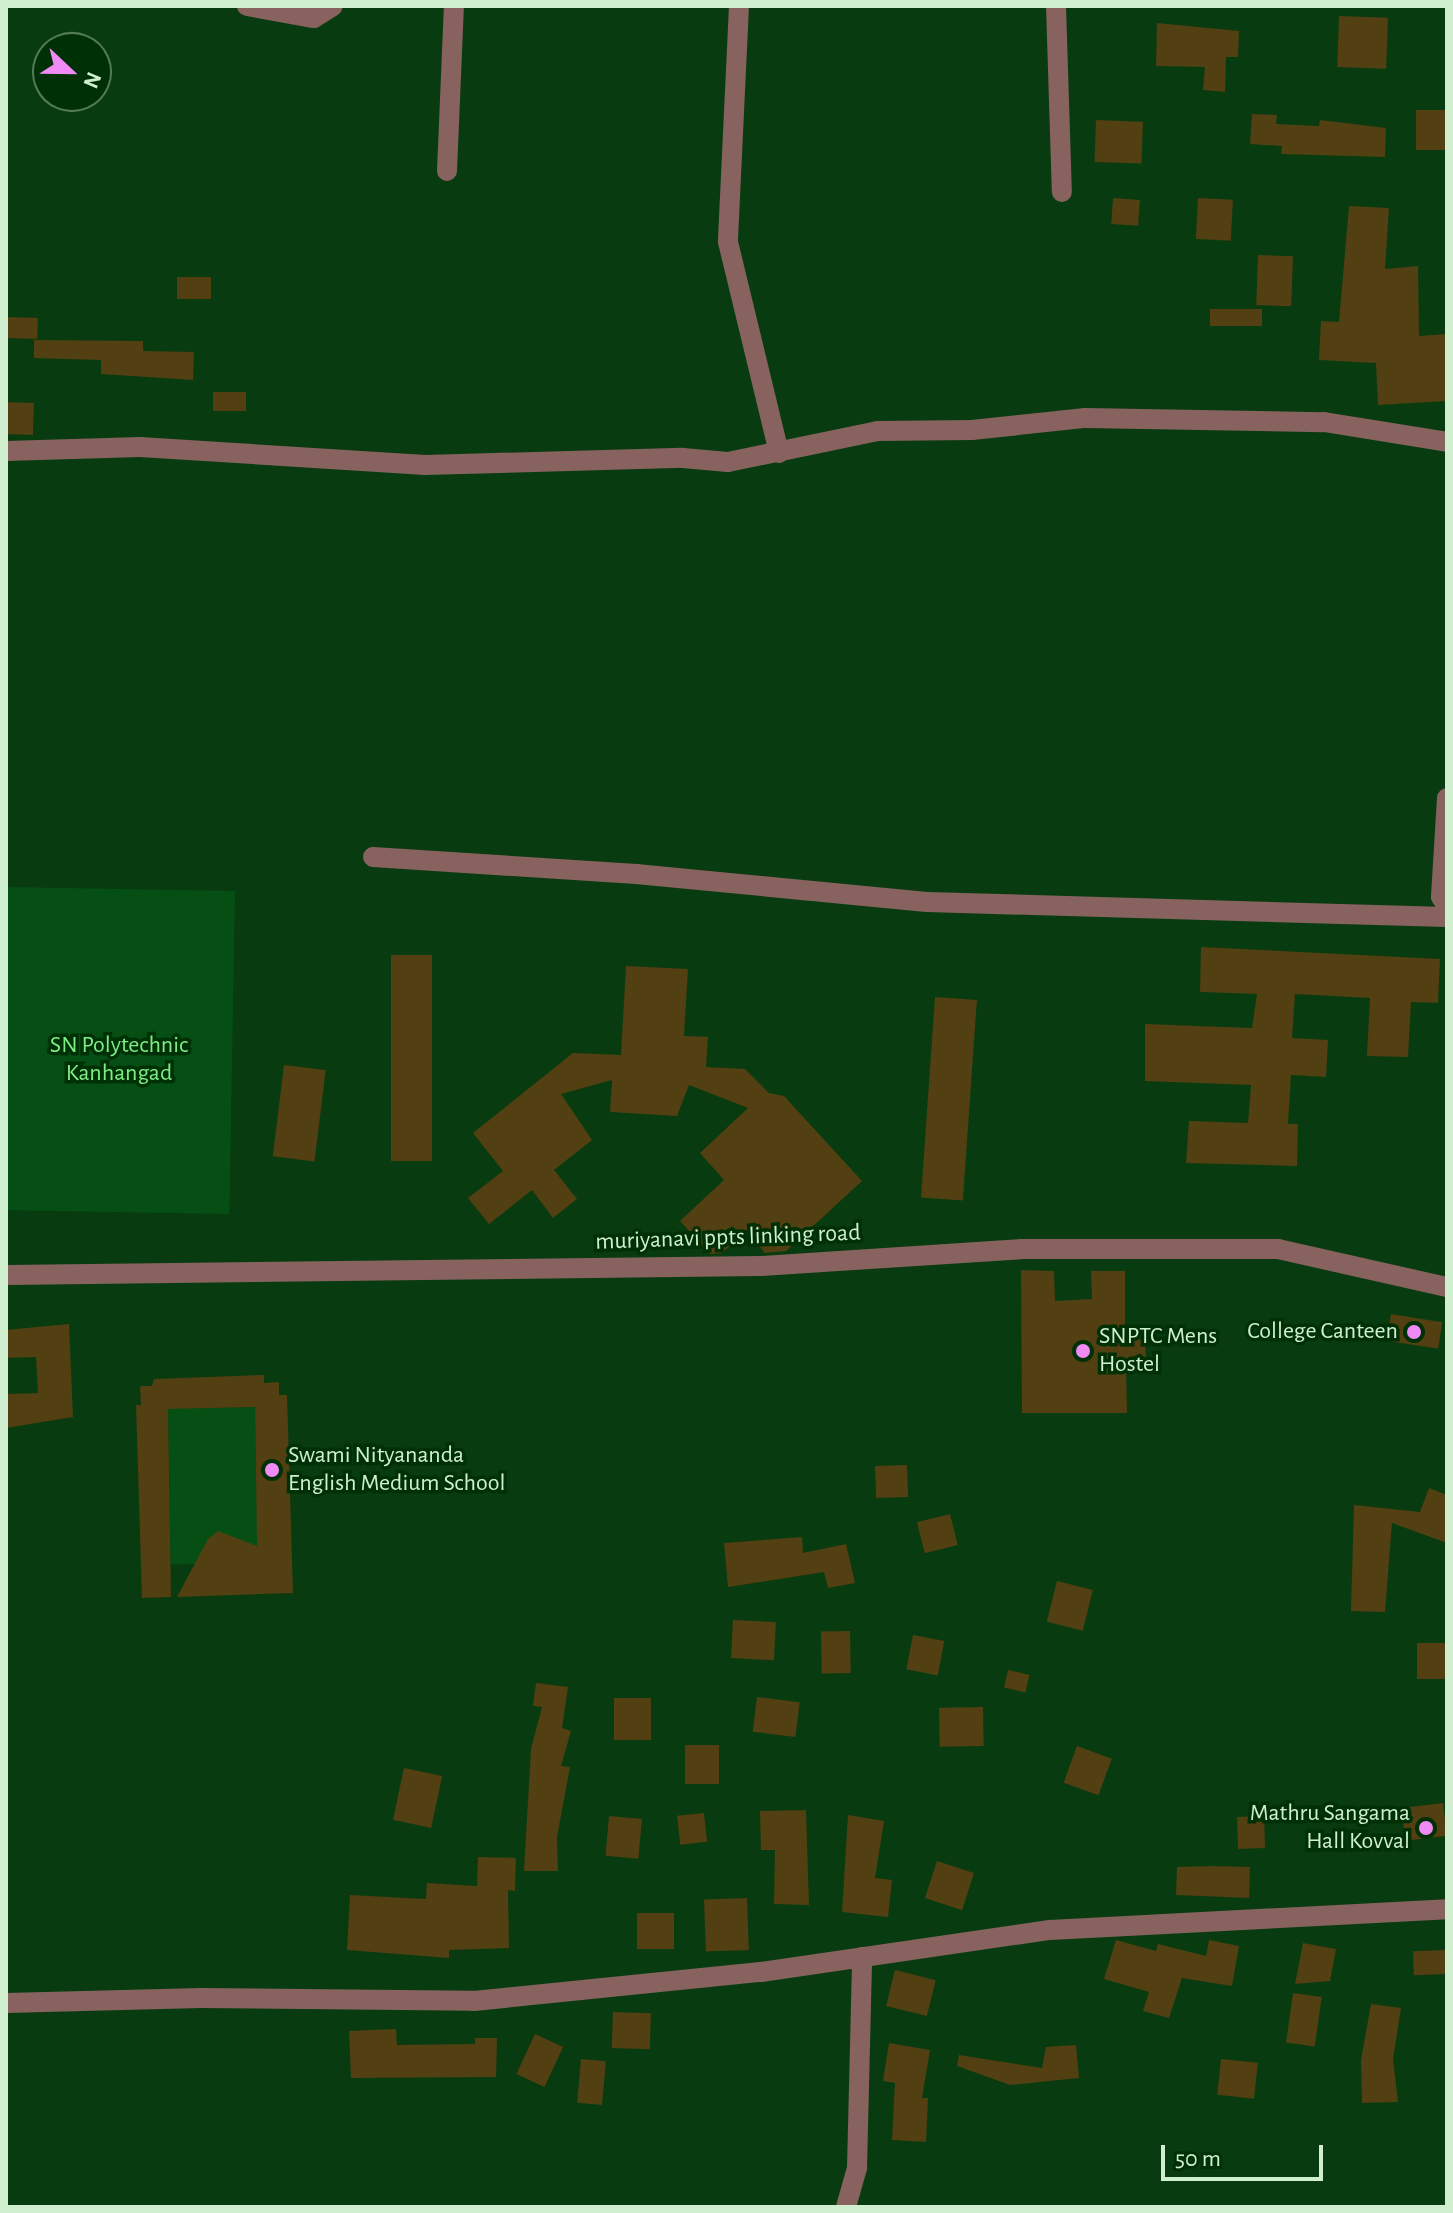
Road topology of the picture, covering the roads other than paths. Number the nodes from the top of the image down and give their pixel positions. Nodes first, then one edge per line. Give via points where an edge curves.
1 (247, 6) edge
2 (333, 6) edge
3 (454, 6) edge
4 (739, 6) edge
5 (1056, 6) edge
6 (447, 171) dead end
7 (1062, 192) dead end
8 (1447, 442) edge
9 (6, 451) edge
10 (779, 453) junction
11 (1447, 798) edge
12 (373, 857) dead end
13 (1447, 906) edge
14 (1447, 917) edge
15 (6, 1275) edge
16 (1447, 1287) edge
17 (1447, 1909) edge
18 (862, 1957) junction
19 (6, 2003) edge
20 (846, 2207) edge

1 - 2 street via 314,18
3 - 6 street
4 - 10 street via 728,242
5 - 7 street
8 - 10 street via 1324,422 1085,418 972,430 878,431
9 - 10 street via 140,447 425,465 683,458 728,462
11 - 13 street via 1441,897
12 - 14 street via 636,874 927,902
15 - 16 street, muriyanavi ppts linking road via 745,1267 1021,1249 1278,1249
17 - 18 street via 1050,1930
18 - 19 street via 474,2001 201,1998
18 - 20 street via 857,2168

